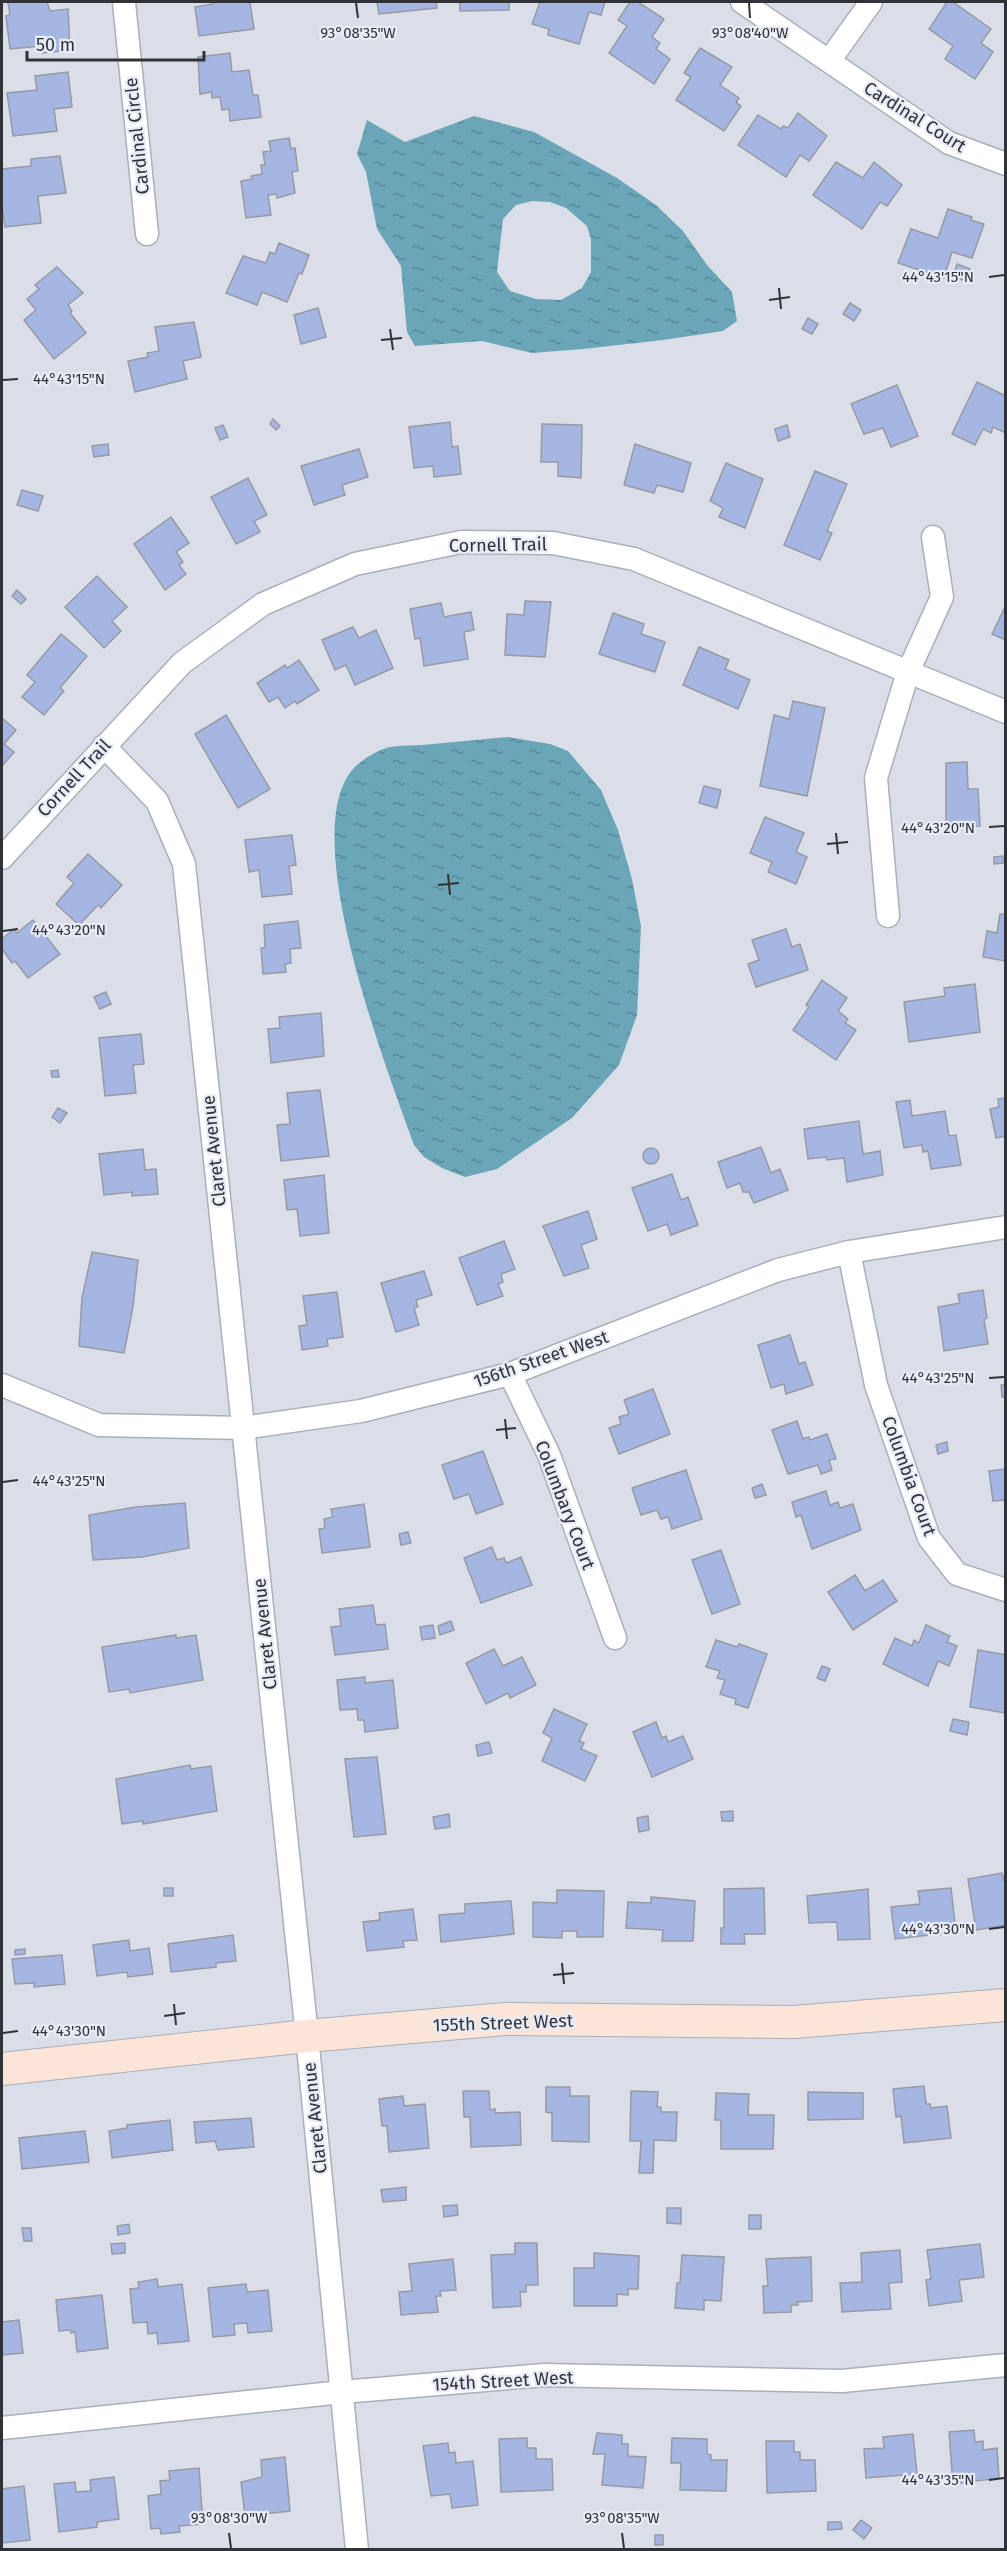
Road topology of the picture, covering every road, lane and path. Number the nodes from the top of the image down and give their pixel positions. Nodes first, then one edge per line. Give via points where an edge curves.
1 (124, 2) edge
2 (742, 2) edge
3 (871, 2) edge
4 (830, 61) junction
5 (1005, 164) edge
6 (147, 234) dead end
7 (933, 537) dead end
8 (908, 672) junction
9 (1005, 712) edge
10 (104, 746) junction
11 (2, 858) edge
12 (888, 916) dead end
13 (1005, 1227) edge
14 (849, 1252) junction
15 (510, 1374) junction
16 (2, 1385) edge
17 (243, 1428) junction
18 (1005, 1590) edge
19 (615, 1638) dead end
20 (1005, 2005) edge
21 (307, 2036) junction
22 (2, 2069) edge
23 (1005, 2365) edge
24 (342, 2392) junction
25 (2, 2428) edge
26 (357, 2550) edge

1 - 6 street, Cardinal Circle
2 - 4 street, Cardinal Court
3 - 4 street
4 - 5 street, Cardinal Court via 949,143
7 - 8 street via 942,597
8 - 9 street, Cornell Trail
8 - 10 street, Cornell Trail via 634,559 553,543 461,542 355,564 263,604 182,663
8 - 12 street via 876,778
10 - 11 street, Cornell Trail
10 - 17 street, Claret Avenue via 157,801 184,864
13 - 14 street, 156th Street West
14 - 15 street, 156th Street West via 778,1270
14 - 18 street, Columbia Court via 876,1385 929,1538 957,1574
15 - 17 street, 156th Street West via 361,1411
15 - 19 street, Columbary Court via 549,1455
16 - 17 street, 156th Street West via 99,1425
17 - 21 street, Claret Avenue
20 - 21 street, 155th Street West via 794,2022 505,2019
21 - 22 street, 155th Street West
21 - 24 street, Claret Avenue
23 - 24 street, 154th Street West via 842,2381 544,2376
24 - 25 street, 154th Street West
24 - 26 street, Claret Avenue

